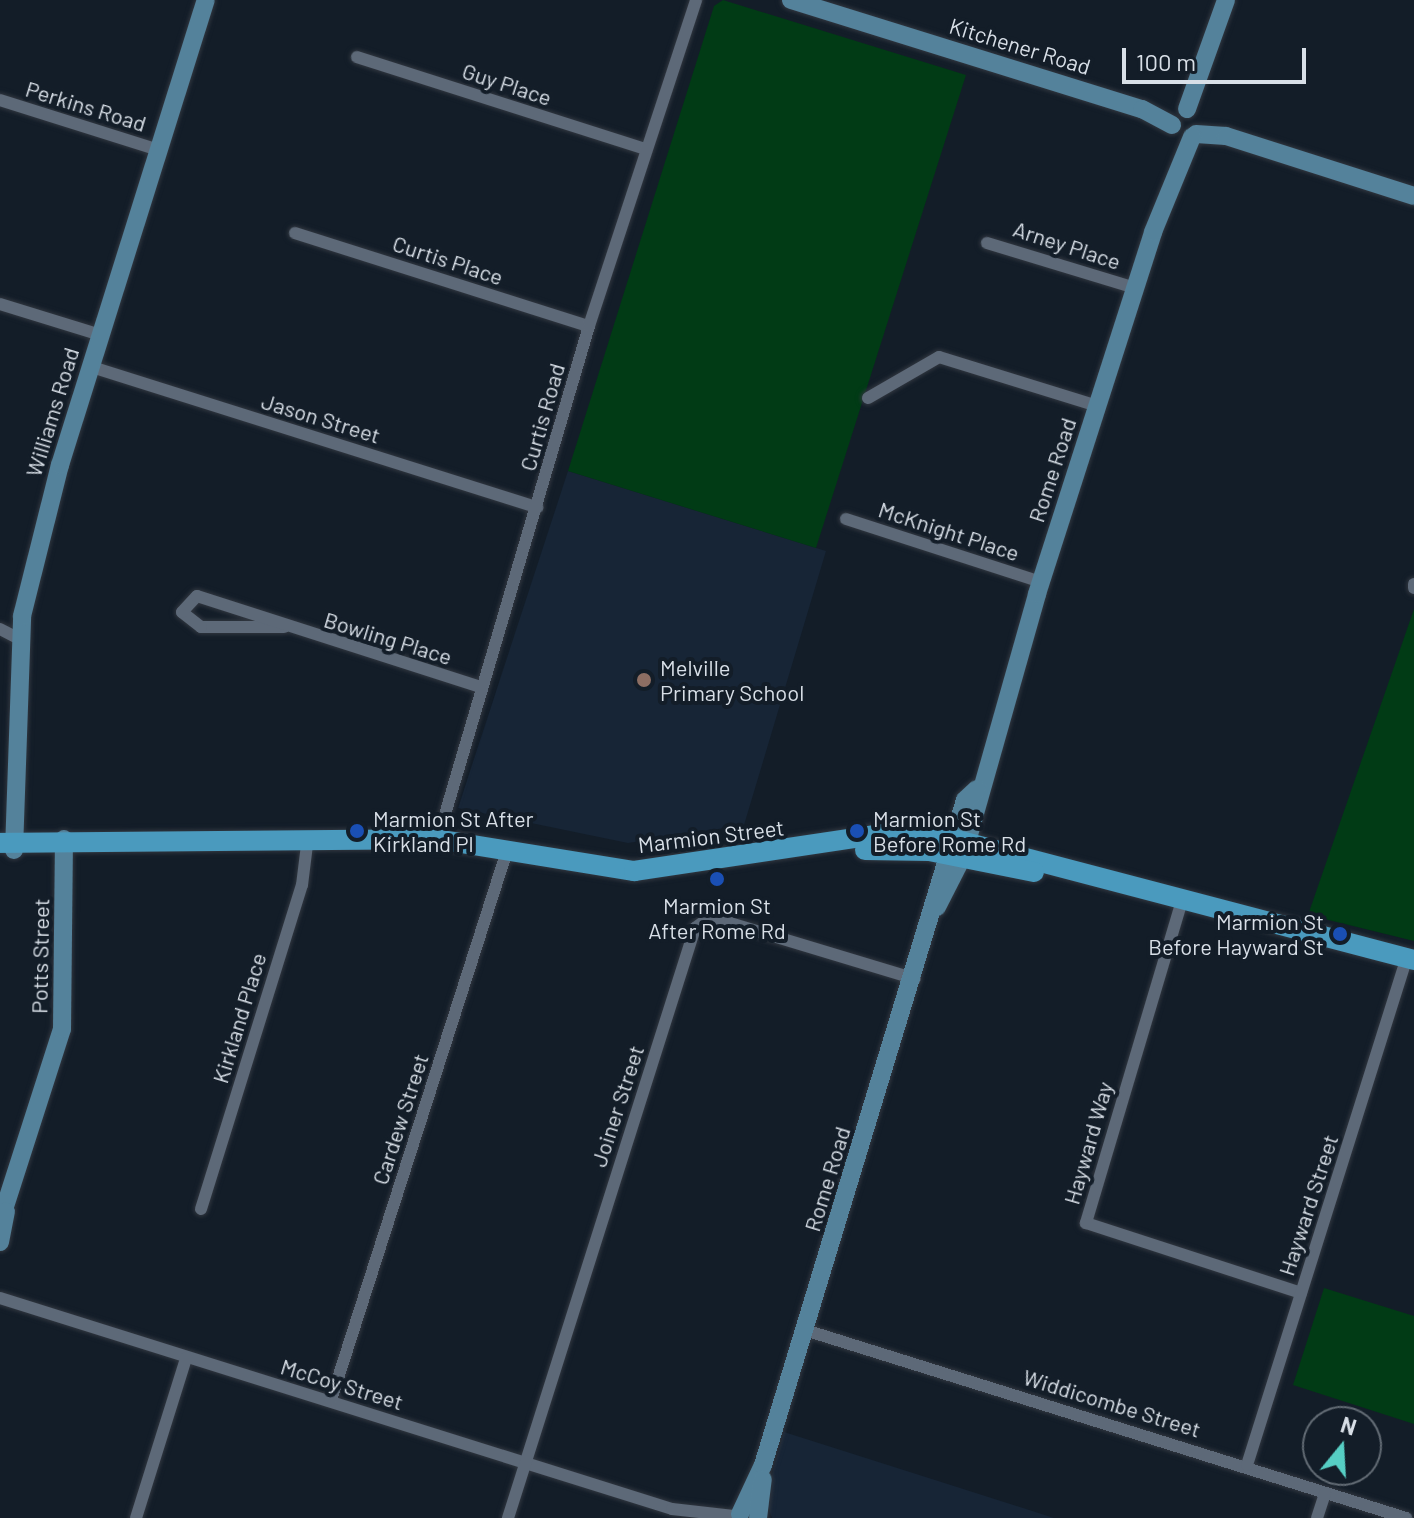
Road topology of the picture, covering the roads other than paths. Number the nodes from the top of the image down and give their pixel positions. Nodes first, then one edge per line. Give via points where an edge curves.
1 (206, 0) edge
2 (696, 0) edge
3 (791, 0) edge
4 (1226, 0) edge
5 (357, 57) dead end
6 (0, 100) edge
7 (1187, 123) junction
8 (645, 149) junction
9 (159, 150) junction
10 (1414, 196) edge
11 (295, 233) dead end
12 (987, 243) dead end
13 (1135, 288) junction
14 (0, 304) edge
15 (589, 326) junction
16 (101, 335) junction
17 (92, 367) junction
18 (868, 398) dead end
19 (1097, 406) junction
20 (537, 507) junction
21 (846, 519) dead end
22 (1041, 582) junction
23 (284, 627) junction
24 (0, 629) edge
25 (18, 638) junction
26 (480, 687) junction
27 (308, 842) junction
28 (436, 843) junction
29 (64, 844) junction
30 (958, 846) junction
31 (7, 847) edge
32 (506, 856) junction
33 (1180, 909) junction
34 (1410, 963) edge
35 (915, 979) junction
36 (201, 1209) dead end
37 (3, 1216) edge
38 (0, 1242) edge
39 (1301, 1293) junction
40 (0, 1298) edge
41 (805, 1330) junction
42 (186, 1358) junction
43 (331, 1400) junction
44 (525, 1464) junction
45 (1247, 1465) junction
46 (1325, 1493) junction
47 (672, 1509) junction
48 (744, 1517) edge
49 (136, 1518) edge
50 (508, 1518) edge
51 (691, 1518) edge
52 (1317, 1518) edge
53 (1406, 1518) edge

1 - 9 street, Williams Road
2 - 8 street, Curtis Road
3 - 7 street, Kitchener Road
4 - 7 street, Rome Road
5 - 8 street, Guy Place
6 - 9 street, Perkins Road
7 - 10 street, Kitchener Road
7 - 13 street, Rome Road
8 - 15 street, Curtis Road
9 - 16 street, Williams Road
11 - 15 street, Curtis Place
12 - 13 street, Arney Place
13 - 19 street, Rome Road
14 - 16 street
15 - 20 street, Curtis Road
16 - 17 street, Williams Road
17 - 20 street, Jason Street
17 - 25 street, Williams Road via 57,475
18 - 19 street via 939,357
19 - 22 street, Rome Road
20 - 26 street, Curtis Road
21 - 22 street, McKnight Place
22 - 30 street, Rome Road via 977,789 965,800
23 - 23 street, Bowling Place via 201,627 182,612 197,596
23 - 26 street, Bowling Place
24 - 25 street
25 - 31 street, Williams Road
26 - 28 street, Curtis Road
27 - 28 main road, Marmion Street
27 - 29 main road, Marmion Street
27 - 36 street, Kirkland Place
28 - 32 main road, Marmion Street
29 - 31 main road, Marmion Street
29 - 37 street, Potts Street via 64,1019
30 - 32 main road, Marmion Street via 880,848 640,881
30 - 33 main road, Marmion Street
30 - 35 street, Rome Road
32 - 43 street, Cardew Street
33 - 34 main road, Marmion Street
33 - 39 street, Hayward Way via 1086,1223
34 - 39 street, Hayward Street
35 - 41 street, Rome Road
35 - 44 street, Joiner Street via 730,923 707,919 695,928
37 - 38 street, Potts Street
39 - 45 street, Hayward Street
40 - 42 street, McCoy Street
41 - 45 street, Widdicombe Street
41 - 48 street, Rome Road
42 - 43 street, McCoy Street
42 - 49 street
43 - 44 street, McCoy Street
44 - 47 street, McCoy Street
44 - 50 street, Joiner Street
45 - 46 street, Widdicombe Street
46 - 52 street
46 - 53 street, Widdicombe Street
47 - 48 street, McCoy Street
47 - 51 street, McCoy Street

